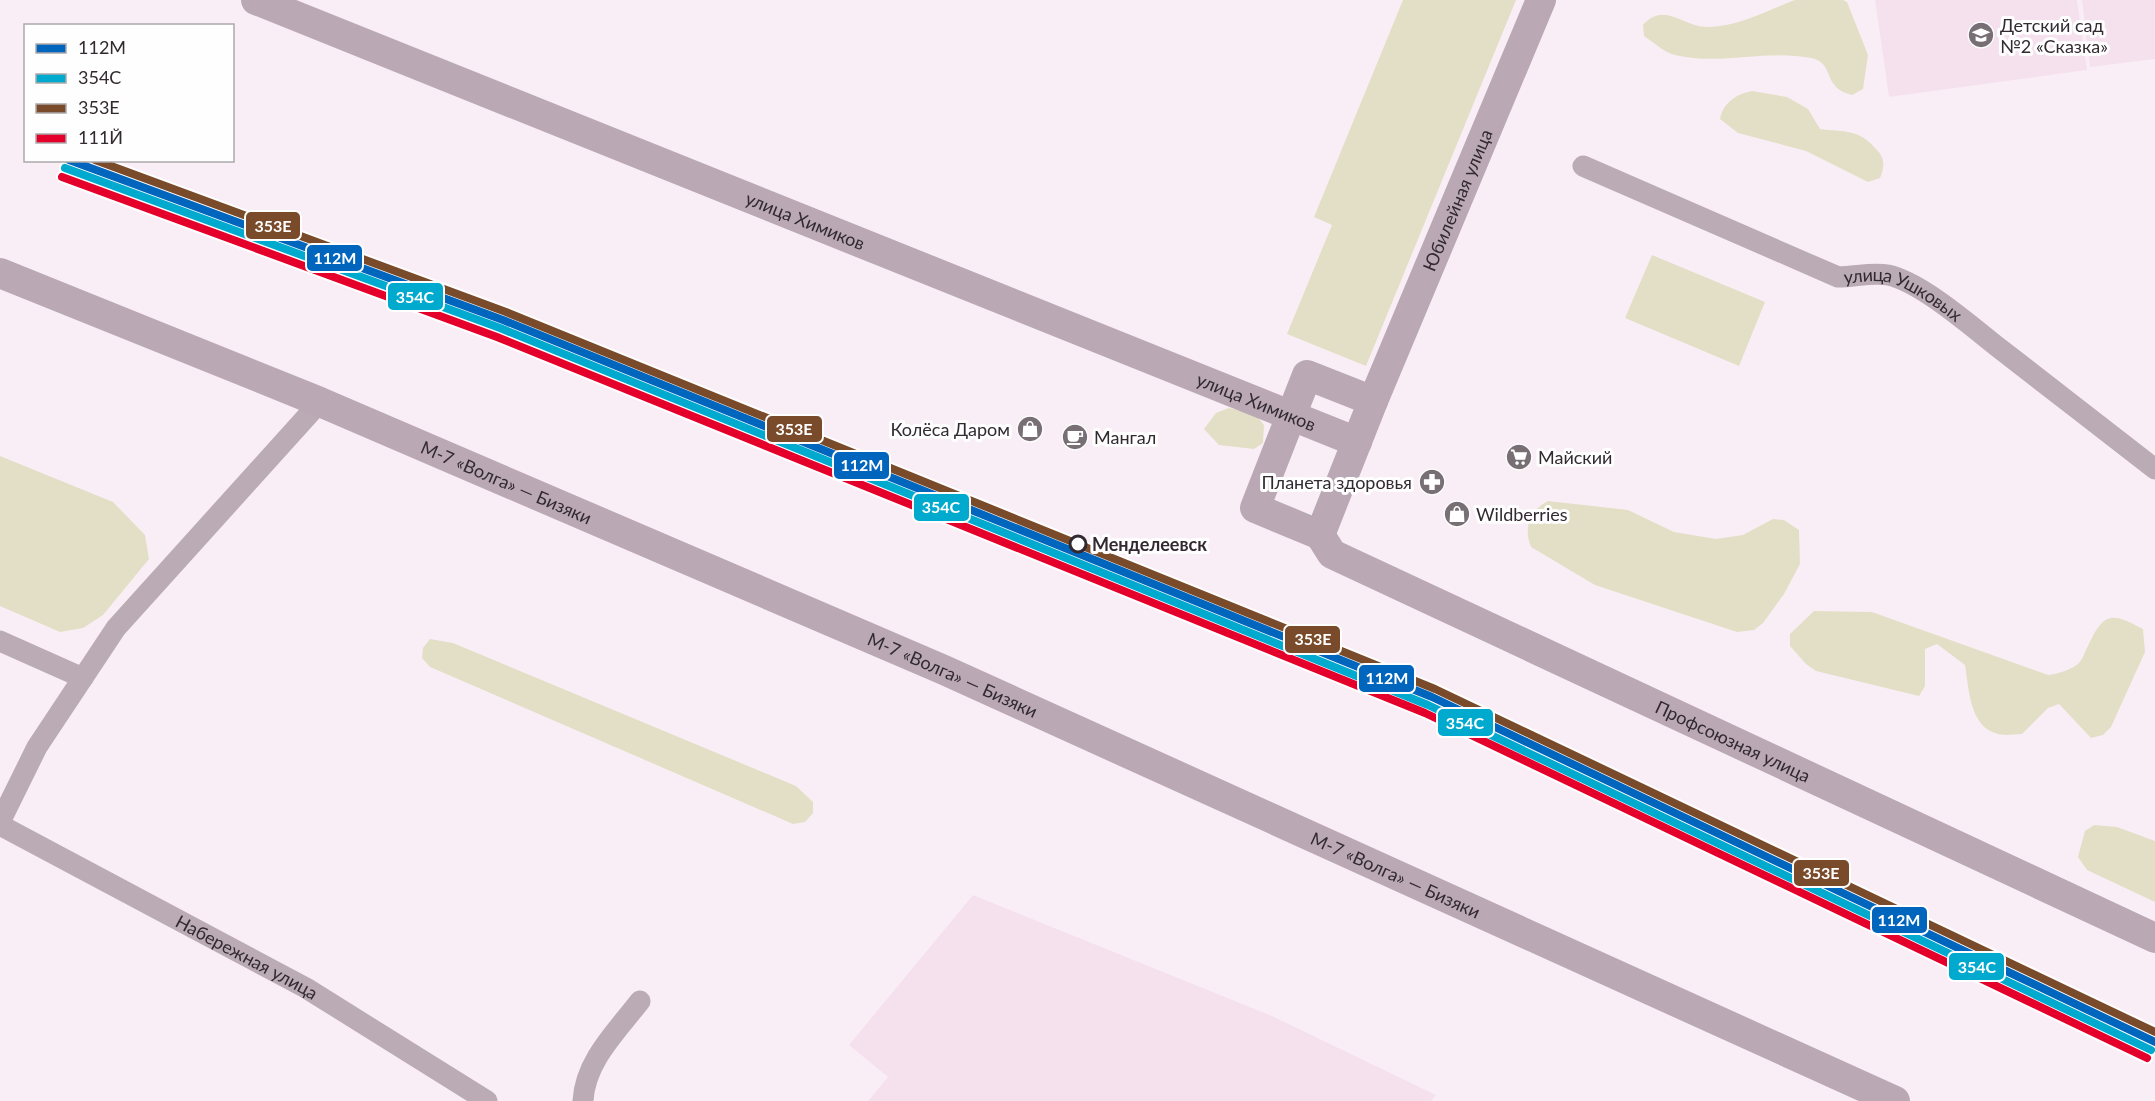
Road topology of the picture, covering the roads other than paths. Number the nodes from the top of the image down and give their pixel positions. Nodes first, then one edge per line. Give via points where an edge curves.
1 (256, 0) edge
2 (1540, 0) edge
3 (1583, 166) dead end
4 (0, 273) edge
5 (1373, 401) junction
6 (320, 402) junction
7 (1292, 416) junction
8 (1356, 442) junction
9 (2155, 469) edge
10 (1320, 535) junction
11 (0, 641) edge
12 (83, 678) junction
13 (0, 824) edge
14 (2155, 938) edge
15 (640, 1001) dead end
16 (487, 1101) edge
17 (583, 1101) edge
18 (1895, 1101) edge

1 - 7 main road, улица Химиков
2 - 5 main road, Юбилейная улица
3 - 9 street, улица Ушковых via 1838,277 1869,273 1910,283
4 - 6 main road, М-7 «Волга» — Бизяки
5 - 7 main road via 1306,375
5 - 8 main road, Юбилейная улица
6 - 12 street via 116,628
6 - 18 main road, М-7 «Волга» — Бизяки via 944,670
7 - 8 main road, улица Химиков
7 - 10 main road via 1255,508
8 - 10 main road, Юбилейная улица
10 - 14 main road, Профсоюзная улица via 1332,554
11 - 12 street
12 - 13 street via 37,747
13 - 16 street, Набережная улица via 306,988
15 - 17 street via 598,1055 585,1082

